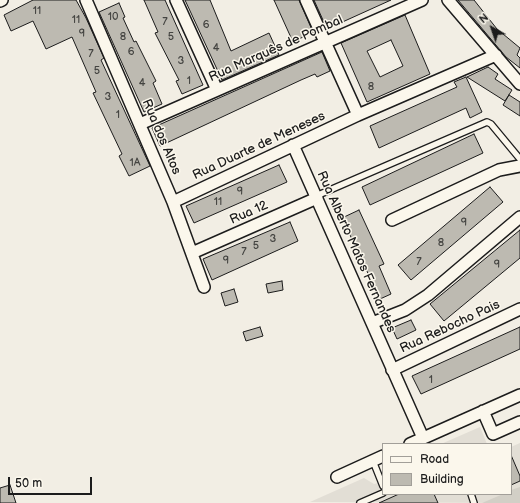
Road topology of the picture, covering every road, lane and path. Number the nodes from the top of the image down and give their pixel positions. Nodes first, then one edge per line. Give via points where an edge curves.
1 (86, 0) edge
2 (176, 0) edge
3 (306, 0) edge
4 (422, 0) edge
5 (448, 0) edge
6 (325, 42) junction
7 (496, 55) junction
8 (520, 84) edge
9 (217, 90) junction
10 (358, 115) junction
11 (140, 124) junction
12 (293, 145) junction
13 (520, 159) edge
14 (520, 166) edge
15 (316, 197) junction
16 (173, 202) junction
17 (520, 217) edge
18 (392, 220) dead end
19 (192, 253) junction
20 (204, 287) dead end
21 (520, 309) edge
22 (372, 322) junction
23 (392, 370) junction
24 (520, 395) edge
25 (483, 411) junction
26 (520, 422) edge
27 (423, 438) junction
28 (412, 443) edge
29 (378, 459) edge
30 (337, 477) dead end
31 (382, 481) edge
32 (382, 493) edge
33 (360, 503) edge

1 - 11 street, Rua dos Altos
2 - 9 street
3 - 6 street
4 - 6 street, Rua Marquês de Pombal
5 - 7 street
6 - 9 street, Rua Marquês de Pombal
6 - 10 street
7 - 8 street
7 - 10 street, Rua Duarte de Meneses
9 - 11 street, Rua Marquês de Pombal
10 - 12 street, Rua Duarte de Meneses
11 - 16 street, Rua dos Altos
12 - 15 street, Rua Alberto Matos Fernandes
12 - 16 street, Rua Duarte de Meneses
13 - 15 lane via 487,122
14 - 18 street via 498,170
15 - 19 street, Rua 12
15 - 22 street, Rua Alberto Matos Fernandes
16 - 19 street, Rua dos Altos
17 - 22 street via 428,295 405,310
19 - 20 street, Rua dos Altos
21 - 23 street, Rua Rebocho Pais
22 - 23 street, Rua Alberto Matos Fernandes
23 - 27 street, Rua Alberto Matos Fernandes
24 - 25 street
25 - 26 street via 493,434
25 - 27 street
27 - 28 street
29 - 30 street
29 - 31 lane
32 - 33 lane

